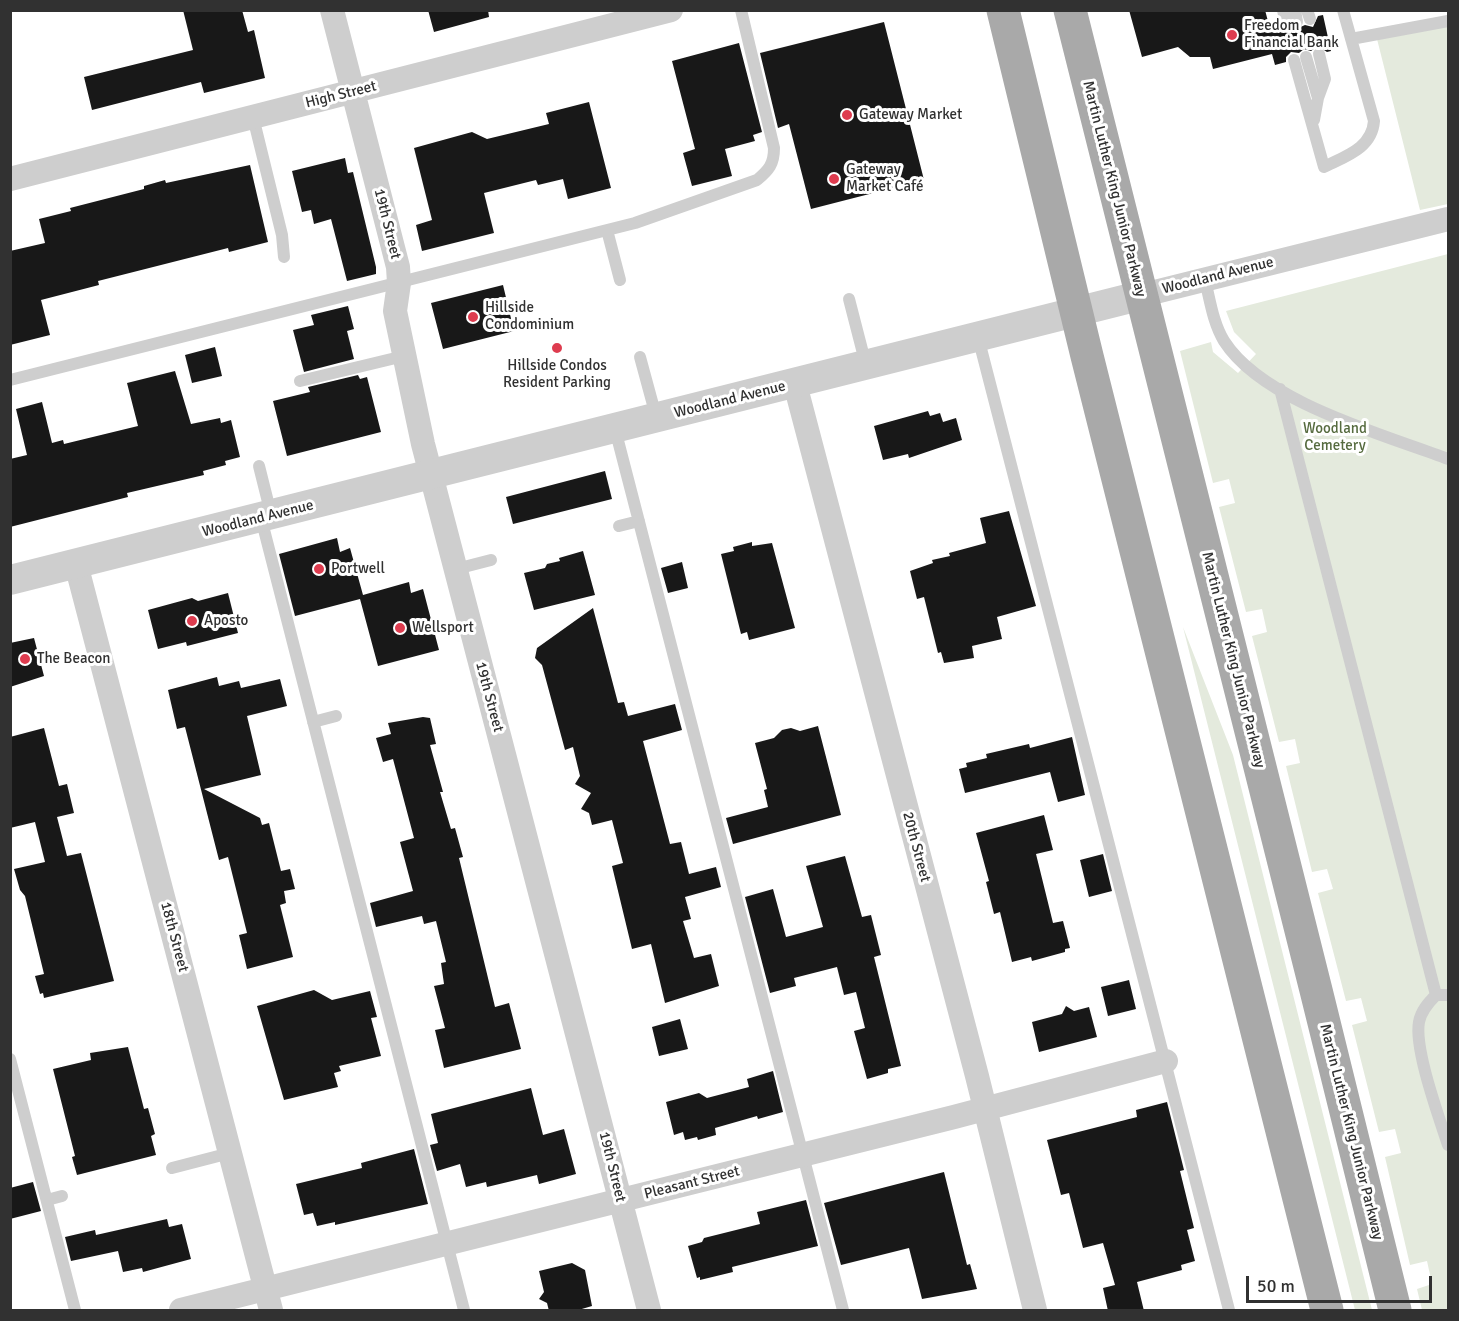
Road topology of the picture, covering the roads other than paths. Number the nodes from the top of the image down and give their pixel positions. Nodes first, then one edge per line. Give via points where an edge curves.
1 (332, 10) edge
2 (671, 10) edge
3 (741, 10) edge
4 (1004, 10) edge
5 (1070, 10) edge
6 (1283, 10) edge
7 (1343, 10) edge
8 (1299, 17) edge
9 (1449, 21) edge
10 (1351, 39) junction
11 (353, 92) junction
12 (253, 117) junction
13 (1314, 124) junction
14 (10, 179) edge
15 (1449, 219) edge
16 (607, 230) junction
17 (284, 257) dead end
18 (620, 280) dead end
19 (1204, 280) junction
20 (399, 283) junction
21 (1139, 296) junction
22 (849, 299) dead end
23 (1076, 312) junction
24 (978, 337) junction
25 (404, 356) junction
26 (640, 357) dead end
27 (866, 366) junction
28 (10, 380) edge
29 (300, 381) dead end
30 (795, 384) junction
31 (1280, 389) junction
32 (657, 419) junction
33 (615, 429) junction
34 (1449, 459) edge
35 (259, 466) dead end
36 (431, 476) junction
37 (267, 517) junction
38 (639, 521) junction
39 (619, 526) dead end
40 (490, 560) dead end
41 (76, 564) junction
42 (456, 569) junction
43 (10, 580) edge
44 (336, 716) dead end
45 (313, 722) junction
46 (1442, 995) edge
47 (10, 1059) edge
48 (1166, 1060) junction
49 (984, 1108) junction
50 (1449, 1145) edge
51 (230, 1153) junction
52 (801, 1155) junction
53 (172, 1168) dead end
54 (62, 1196) dead end
55 (47, 1200) junction
56 (621, 1201) junction
57 (447, 1245) junction
58 (268, 1300) edge
59 (75, 1311) edge
60 (182, 1311) edge
61 (464, 1311) edge
62 (649, 1311) edge
63 (843, 1311) edge
64 (1035, 1311) edge
65 (1229, 1311) edge
66 (1327, 1311) edge
67 (1395, 1311) edge

1 - 11 street, 19th Street
2 - 11 street, High Street
3 - 16 lane via 774,148 774,160 768,170 741,187
4 - 23 main road
5 - 21 main road, Martin Luther King Junior Parkway
6 - 8 lane
7 - 10 lane
9 - 10 lane
10 - 13 lane via 1374,122 1373,132 1365,144 1324,167
11 - 12 street, High Street
11 - 20 street, 19th Street
12 - 14 street, High Street
12 - 17 lane
13 - 13 lane via 1318,98 1306,57
15 - 19 street, Woodland Avenue
16 - 18 lane
16 - 20 lane
19 - 21 street, Woodland Avenue
19 - 31 lane via 1224,340 1245,365
20 - 25 street, 19th Street via 396,311
20 - 28 lane
21 - 23 street, Woodland Avenue
21 - 67 main road, Martin Luther King Junior Parkway
22 - 27 lane
23 - 24 street, Woodland Avenue
23 - 66 main road
24 - 27 street, Woodland Avenue
24 - 48 lane
25 - 29 lane
25 - 36 street, 19th Street
26 - 32 lane
27 - 30 street, Woodland Avenue
30 - 32 street, Woodland Avenue
30 - 49 street, 20th Street
31 - 34 lane via 1327,414
31 - 46 lane
32 - 33 street, Woodland Avenue
33 - 36 street, Woodland Avenue
33 - 38 lane
35 - 37 lane
36 - 37 street, Woodland Avenue
36 - 42 street, 19th Street
37 - 41 street, Woodland Avenue
37 - 45 lane
38 - 39 lane
38 - 52 lane
40 - 42 lane
41 - 43 street, Woodland Avenue
41 - 51 street, 18th Street
42 - 56 street, 19th Street
44 - 45 lane
45 - 57 lane
46 - 50 lane via 1421,1013 1418,1025 1432,1093
47 - 55 lane
48 - 49 street, Pleasant Street
48 - 65 lane
49 - 52 street, Pleasant Street
49 - 64 street, 20th Street
51 - 53 lane
51 - 58 street, 18th Street
52 - 56 street, Pleasant Street
52 - 63 lane
54 - 55 lane
55 - 59 lane
56 - 57 street, Pleasant Street
56 - 62 street, 19th Street
57 - 58 street, Pleasant Street
57 - 61 lane
58 - 60 street, Pleasant Street

